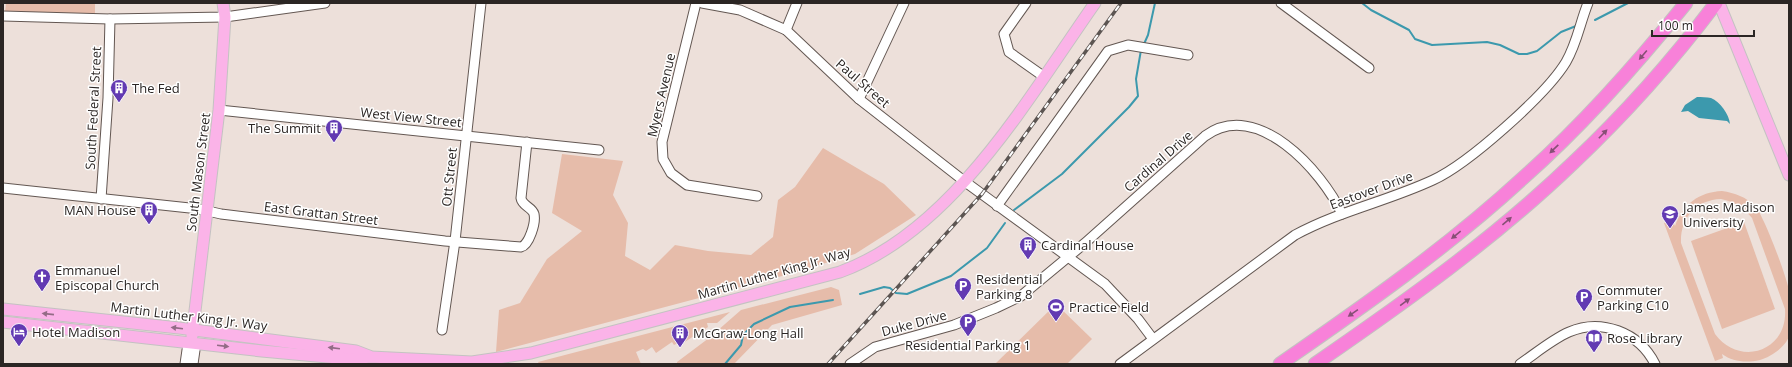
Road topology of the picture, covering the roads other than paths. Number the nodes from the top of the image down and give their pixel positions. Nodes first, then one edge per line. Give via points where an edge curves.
1 (223, 3) edge
2 (325, 3) edge
3 (481, 3) edge
4 (696, 3) edge
5 (702, 3) edge
6 (797, 3) edge
7 (904, 3) edge
8 (1026, 3) edge
9 (1095, 3) edge
10 (1281, 3) edge
11 (1588, 3) edge
12 (1686, 3) edge
13 (1717, 3) edge
14 (3, 16) edge
15 (225, 17) junction
16 (110, 19) junction
17 (786, 30) junction
18 (1188, 55) dead end
19 (1369, 68) dead end
20 (1043, 76) junction
21 (859, 99) junction
22 (219, 110) junction
23 (466, 136) junction
24 (527, 142) junction
25 (599, 150) dead end
26 (1789, 175) edge
27 (964, 181) junction
28 (3, 188) edge
29 (757, 196) dead end
30 (101, 199) junction
31 (997, 206) junction
32 (208, 211) junction
33 (1342, 214) junction
34 (455, 242) junction
35 (1068, 256) junction
36 (3, 310) edge
37 (987, 312) joint
38 (3, 322) edge
39 (193, 330) junction
40 (442, 330) dead end
41 (1153, 339) junction
42 (190, 343) junction
43 (371, 357) junction
44 (436, 363) edge
45 (185, 364) edge
46 (193, 364) edge
47 (850, 364) edge
48 (1120, 364) edge
49 (1280, 364) edge
50 (1315, 364) edge
51 (1520, 364) edge
52 (1654, 364) edge

1 - 15 main road, South Mason Street
2 - 15 street
3 - 23 street, Ott Street
4 - 29 street, Myers Avenue via 662,142 663,159 671,173 687,185
5 - 17 street, Paul Street via 740,10
6 - 17 street
7 - 21 street
8 - 20 street via 1004,34 1009,52
9 - 20 main road, Martin Luther King Jr. Way
10 - 19 street
11 - 33 street, Eastover Drive via 1573,49 1556,78 1483,146 1456,167 1432,181
12 -> 49 highway via 1610,93 1523,178 1479,217 1379,295
13 - 26 main road
50 -> 13 highway via 1444,272 1564,172 1631,105
14 - 16 street
15 - 16 street
15 - 22 main road, South Mason Street
16 - 30 street, South Federal Street
17 - 21 street, Paul Street
18 - 31 street via 1128,45 1108,51
20 - 27 main road, Martin Luther King Jr. Way via 989,154
21 - 27 street, Paul Street
22 - 23 street, West View Street
22 - 32 main road, South Mason Street
23 - 24 street, West View Street
23 - 34 street, Ott Street
24 - 25 street, West View Street
24 - 34 street, East Grattan Street via 521,198 522,203 534,216 528,243 519,247
27 - 31 street, Paul Street
27 - 44 main road, Martin Luther King Jr. Way via 906,236 872,258 840,272 517,357
28 - 30 street, East Grattan Street
30 - 32 street, East Grattan Street
31 - 35 street, Paul Street
32 - 34 street, East Grattan Street
32 - 39 main road, South Mason Street
33 - 35 street, Cardinal Drive via 1322,181 1291,150 1260,130 1246,125 1228,125 1205,136
33 - 41 street, Eastover Drive via 1316,224 1282,243
34 - 40 street, Ott Street
35 - 37 street, Cardinal Drive via 1027,292
35 - 41 street, Paul Street via 1105,284
39 -> 36 main road, Martin Luther King Jr. Way
37 - 47 street, Duke Drive via 954,325 884,344 871,349
38 - 42 main road, Martin Luther King Jr. Way
39 - 42 main road, South Mason Street
43 -> 39 main road, Martin Luther King Jr. Way via 356,351
41 - 48 street, Eastover Drive
42 -> 43 main road, Martin Luther King Jr. Way via 349,359
42 - 45 street, South Mason Street
42 - 46 street, South Mason Street via 195,350
43 - 44 main road, Martin Luther King Jr. Way
51 - 52 street via 1567,333 1594,327 1614,329 1630,336 1644,348

